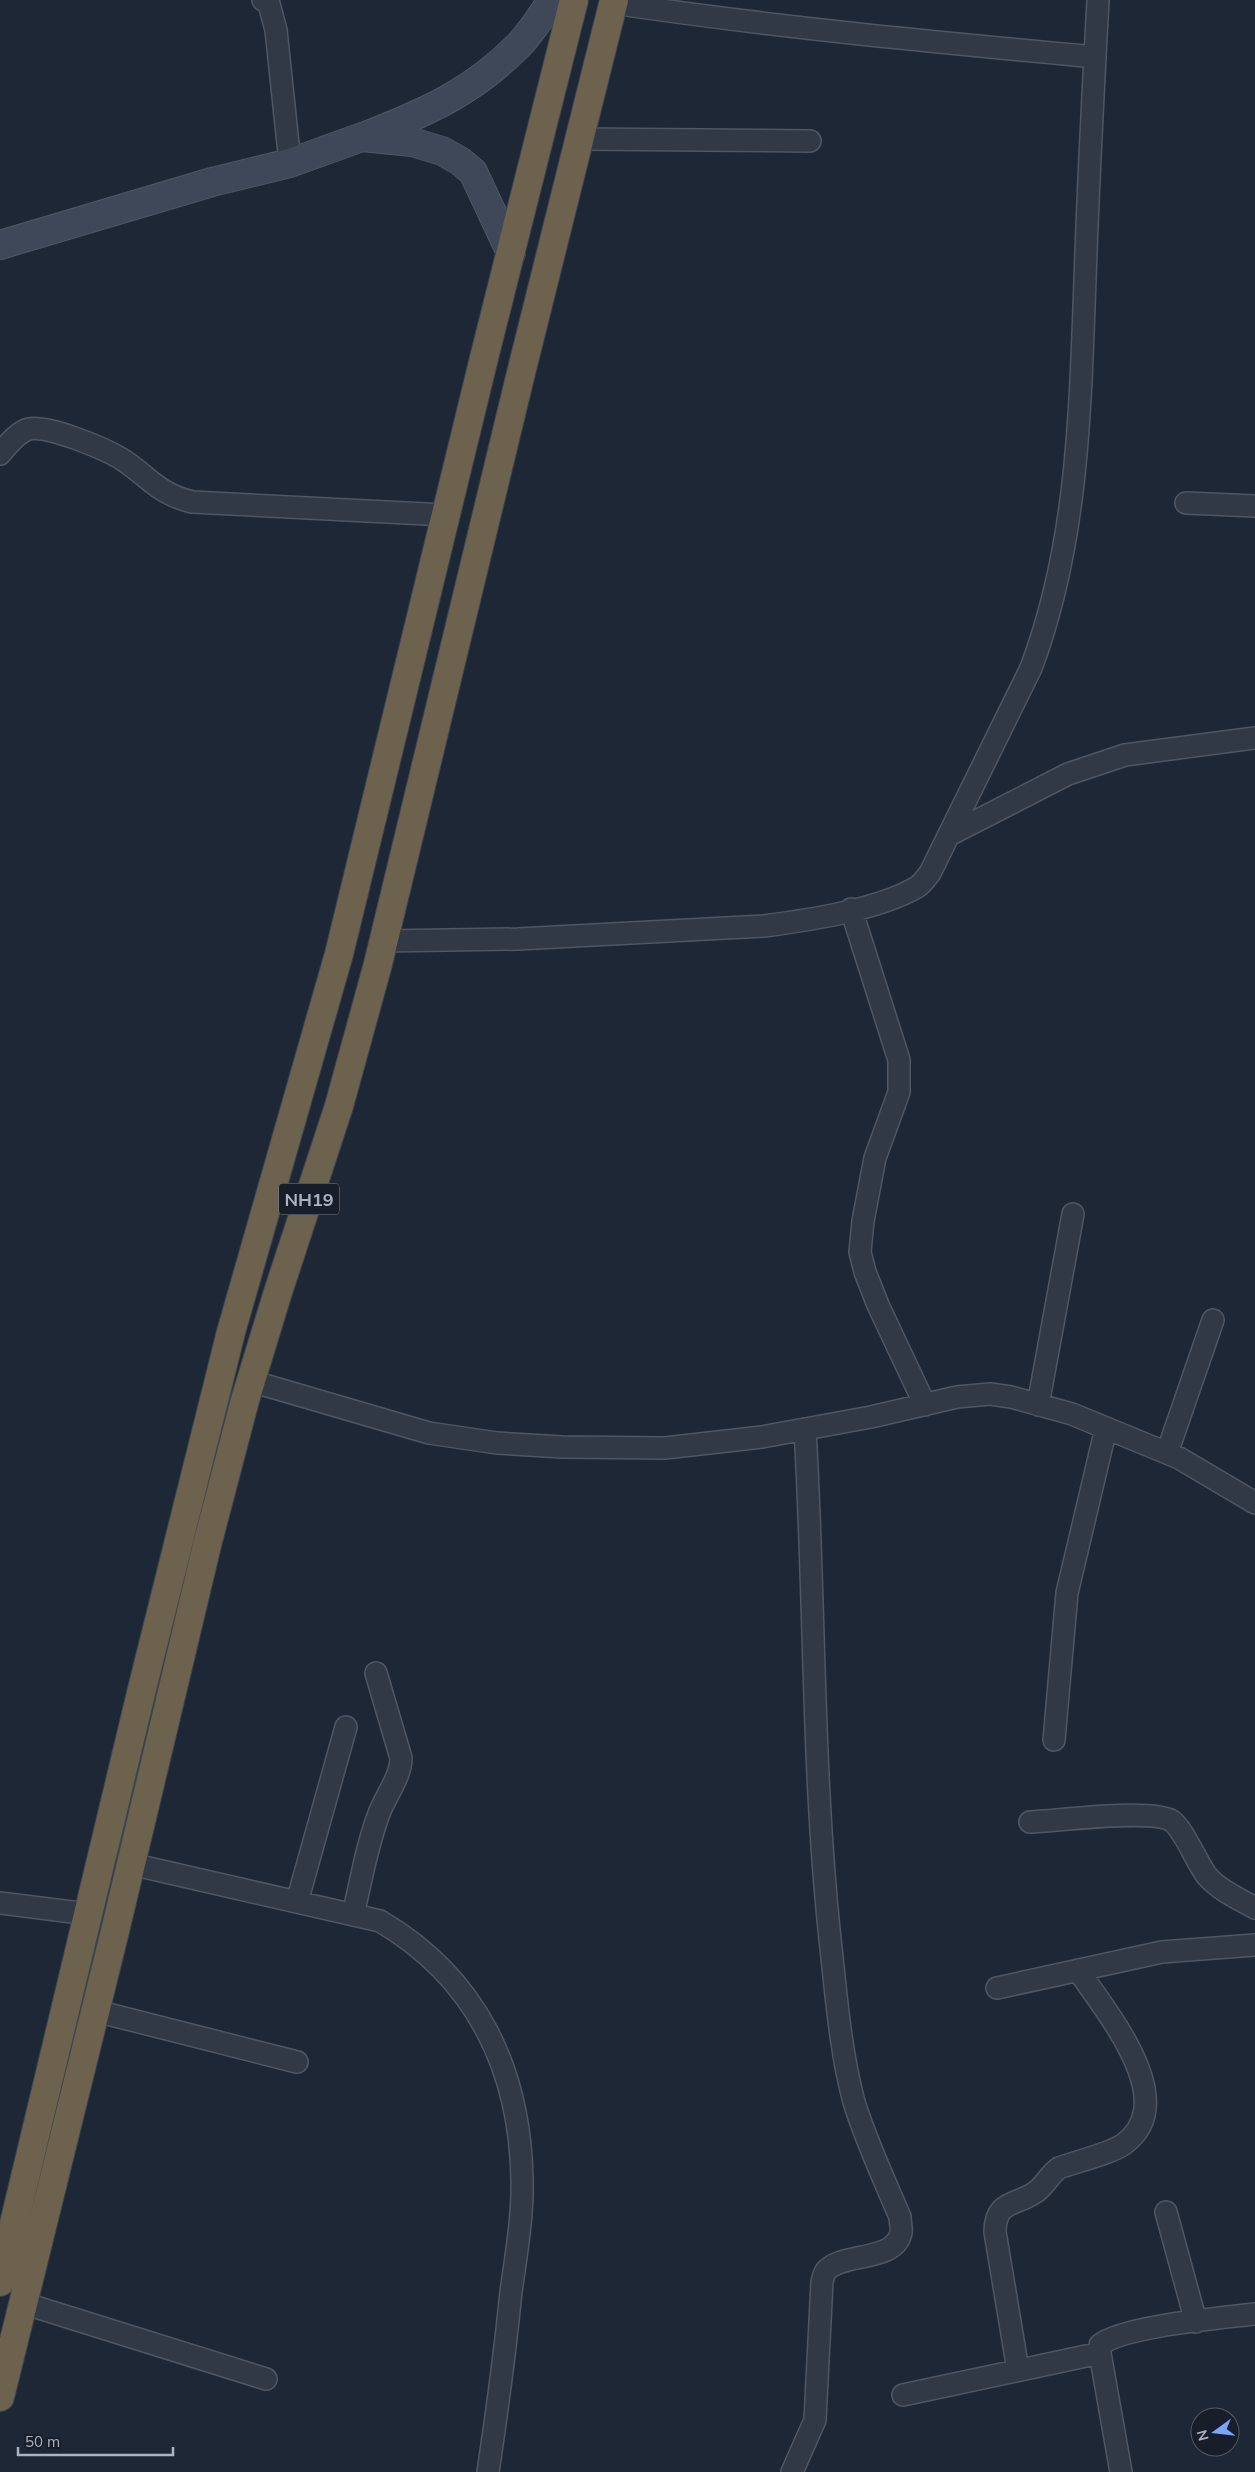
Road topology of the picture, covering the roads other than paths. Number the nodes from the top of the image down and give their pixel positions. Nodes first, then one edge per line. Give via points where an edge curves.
1 (263, 0) edge
2 (552, 0) edge
3 (574, 0) edge
4 (1098, 0) edge
5 (614, 2) edge
6 (1095, 56) junction
7 (362, 137) junction
8 (580, 139) junction
9 (810, 141) dead end
10 (290, 163) junction
11 (0, 245) edge
12 (510, 253) junction
13 (0, 454) edge
14 (1186, 503) dead end
15 (1255, 506) edge
16 (446, 515) junction
17 (1255, 738) edge
18 (951, 834) junction
19 (851, 909) junction
20 (381, 953) junction
21 (339, 954) junction
22 (1072, 1214) dead end
23 (1213, 1320) dead end
24 (251, 1381) junction
25 (925, 1404) junction
26 (1038, 1404) junction
27 (1106, 1428) junction
28 (804, 1429) junction
29 (1167, 1453) junction
30 (1255, 1503) edge
31 (376, 1673) dead end
32 (346, 1727) dead end
33 (1054, 1740) dead end
34 (1030, 1822) dead end
35 (131, 1864) junction
36 (297, 1902) junction
37 (0, 1903) edge
38 (1255, 1908) edge
39 (88, 1914) junction
40 (353, 1915) junction
41 (1255, 1945) edge
42 (1078, 1970) junction
43 (997, 1988) dead end
44 (96, 2011) junction
45 (297, 2062) dead end
46 (1166, 2212) dead end
47 (0, 2282) edge
48 (23, 2303) junction
49 (1255, 2314) edge
50 (1196, 2322) junction
51 (1100, 2353) junction
52 (1018, 2370) junction
53 (266, 2379) dead end
54 (903, 2395) dead end
55 (0, 2397) edge
56 (488, 2472) edge
57 (792, 2472) edge
58 (1121, 2472) edge

1 - 10 street via 269,4 276,30
2 - 7 street via 519,45 471,86 447,101
3 - 12 highway, NH19
4 - 6 street
5 - 6 street via 722,20
5 - 8 highway, NH19
6 - 18 street via 1082,360 1066,546 1043,636 1031,668
7 - 10 street
7 - 12 street via 412,142 442,151 460,161 473,172
8 - 9 street
8 - 20 highway, NH19
10 - 11 street via 212,182
12 - 16 highway, NH19
13 - 16 street via 21,433 28,429 42,429 61,433 120,458 172,497 192,502
14 - 15 street
16 - 21 highway, NH19
17 - 18 street via 1125,755 1068,774
18 - 19 street via 930,874 919,886 892,899
19 - 20 street via 764,926 518,940
19 - 25 street via 899,1060 899,1092 875,1158 860,1252 878,1305
20 - 21 highway
20 - 24 highway, NH19 via 339,1106
21 - 39 highway, NH19 via 231,1332
22 - 26 street
23 - 29 street
24 - 28 street via 429,1433 497,1443 665,1448
24 - 35 highway, NH19 via 207,1545
25 - 26 street via 990,1394
25 - 28 street
26 - 27 street
27 - 29 street
27 - 33 street via 1067,1593
28 - 57 street via 811,1534 822,1860 838,2012 854,2099 900,2217 901,2234 883,2252 833,2265 826,2271 822,2282 815,2420
29 - 30 street
31 - 40 street via 401,1758 401,1768 374,1828
32 - 36 street
34 - 38 street via 1162,1816 1173,1822 1208,1876
35 - 36 street
35 - 44 highway, NH19
36 - 40 street
37 - 39 street
39 - 47 highway, NH19
40 - 56 street via 380,1922 398,1932 469,1999 496,2046 512,2097 522,2182 503,2371
41 - 42 street via 1162,1952
42 - 43 street
42 - 52 street via 1135,2058 1147,2097 1136,2134 1122,2146 1059,2168 1032,2195 1009,2204 999,2213 995,2232
44 - 45 street
44 - 48 highway, NH19
46 - 50 street
48 - 53 street
48 - 55 highway, NH19
49 - 50 street
50 - 51 street via 1108,2339 1100,2345
51 - 52 street
51 - 58 street
52 - 54 street

